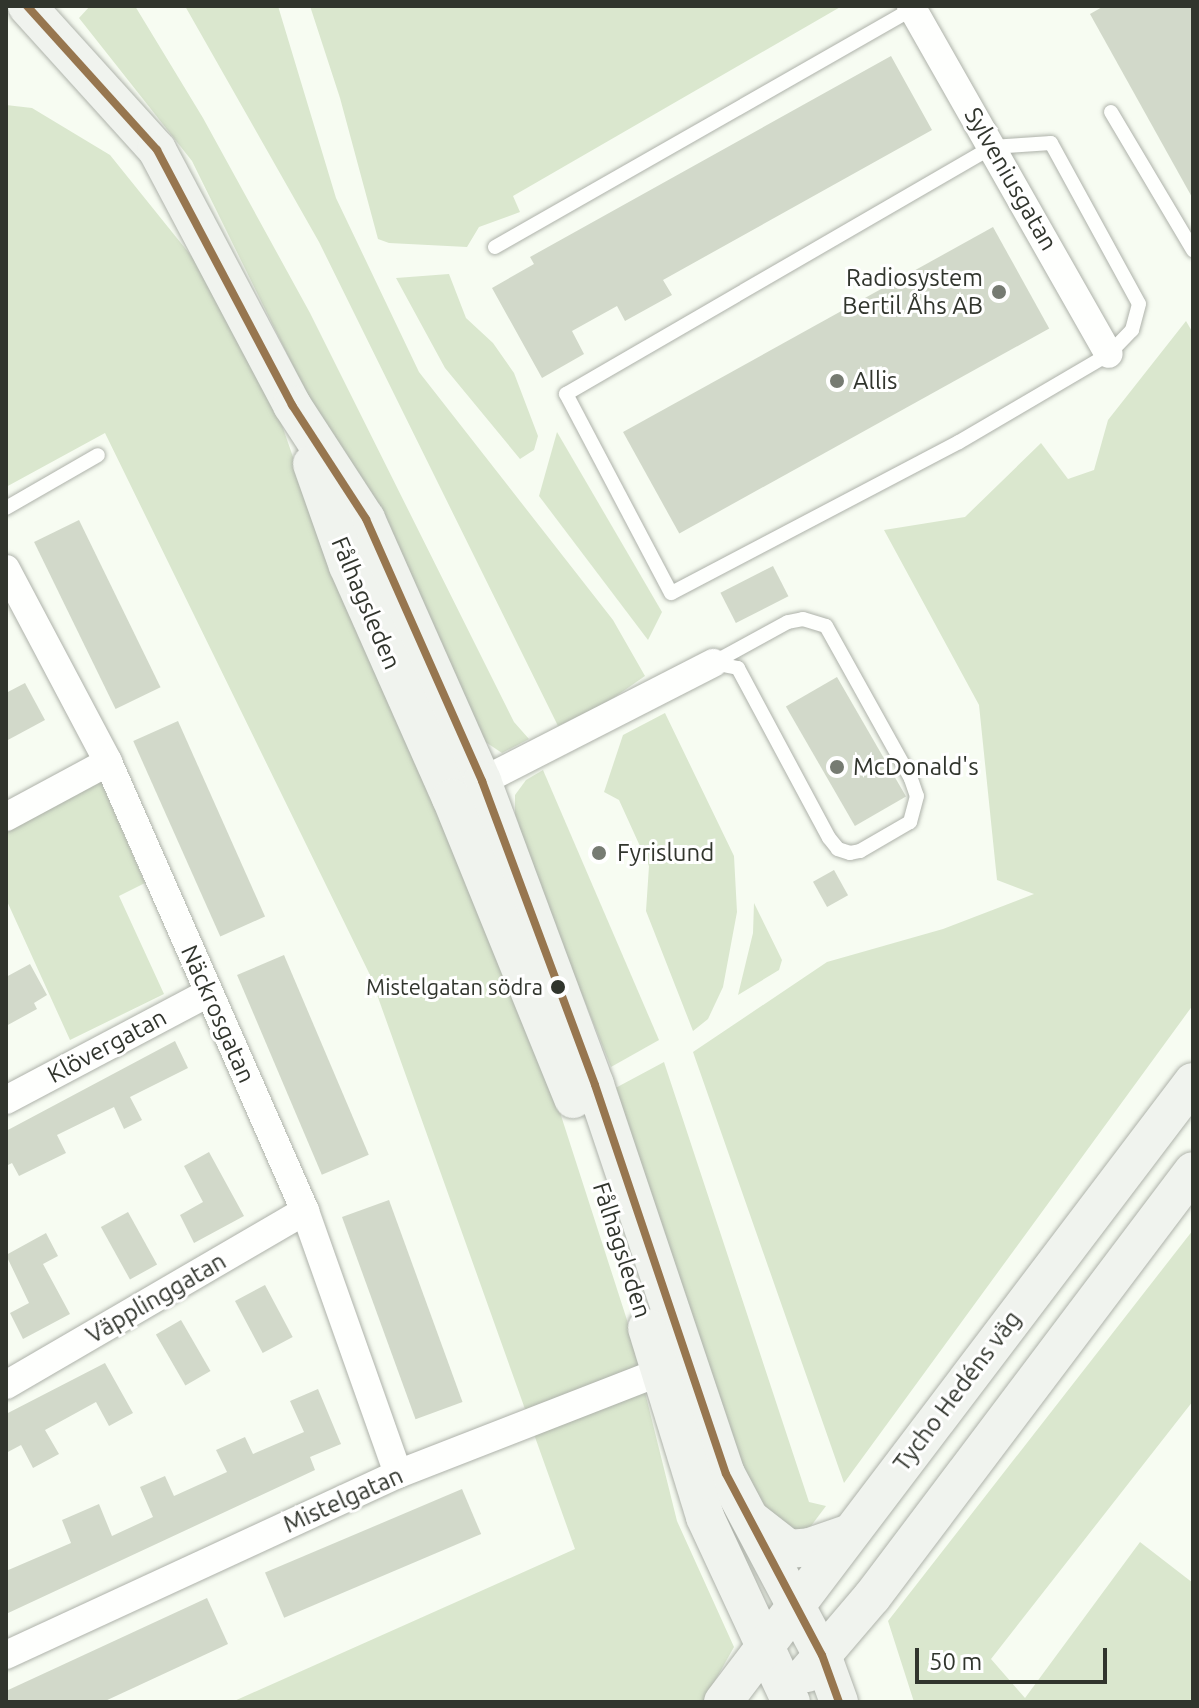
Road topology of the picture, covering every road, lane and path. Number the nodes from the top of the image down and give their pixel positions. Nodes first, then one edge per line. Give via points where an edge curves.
1 (27, 6) edge
2 (912, 8) edge
3 (1111, 112) dead end
4 (992, 147) junction
5 (495, 247) dead end
6 (1193, 250) edge
7 (1109, 354) junction
8 (98, 455) dead end
9 (6, 508) edge
10 (6, 569) edge
11 (713, 663) junction
12 (108, 762) junction
13 (466, 790) junction
14 (6, 817) edge
15 (208, 993) junction
16 (1193, 1082) edge
17 (6, 1100) edge
18 (1193, 1171) edge
19 (305, 1211) junction
20 (674, 1368) junction
21 (6, 1385) edge
22 (398, 1474) junction
23 (750, 1518) junction
24 (850, 1533) junction
25 (795, 1605) junction
26 (765, 1644) junction
27 (6, 1655) edge
28 (822, 1655) junction
29 (787, 1699) edge
30 (723, 1702) edge
31 (839, 1702) edge

1 - 13 street, Fålhagsleden via 157,150 292,405 348,566
2 - 4 street, Sylveniusgatan
2 - 5 lane
3 - 6 lane
4 - 7 street, Sylveniusgatan
4 - 7 lane via 1051,143 1139,304 1132,330
4 - 7 lane via 566,394 671,593 959,442
8 - 9 lane
10 - 12 street, Näckrosgatan
11 - 11 lane via 738,668 838,849 860,851 910,822 917,796 911,779 826,626 816,620 788,622
11 - 13 street
12 - 14 street
12 - 15 street, Näckrosgatan
13 - 20 street, Fålhagsleden via 571,1094
15 - 17 street, Klövergatan
15 - 19 street, Näckrosgatan
16 - 24 street, Tycho Hedéns väg
18 - 28 street via 872,1597
19 - 21 street, Väpplinggatan
19 - 22 street, Näckrosgatan
20 - 22 street, Mistelgatan
20 - 23 street, Fålhagsleden
20 - 26 street, Fålhagsleden via 705,1517
22 - 27 street, Mistelgatan
23 - 24 street via 789,1549
23 - 25 street, Fålhagsleden
24 - 25 street, Tycho Hedéns väg
25 - 26 street, Tycho Hedéns väg
25 - 28 street, Fålhagsleden
26 - 29 street, Fålhagsleden
26 - 30 street, Tycho Hedéns väg
28 - 29 street
28 - 31 street, Fålhagsleden

